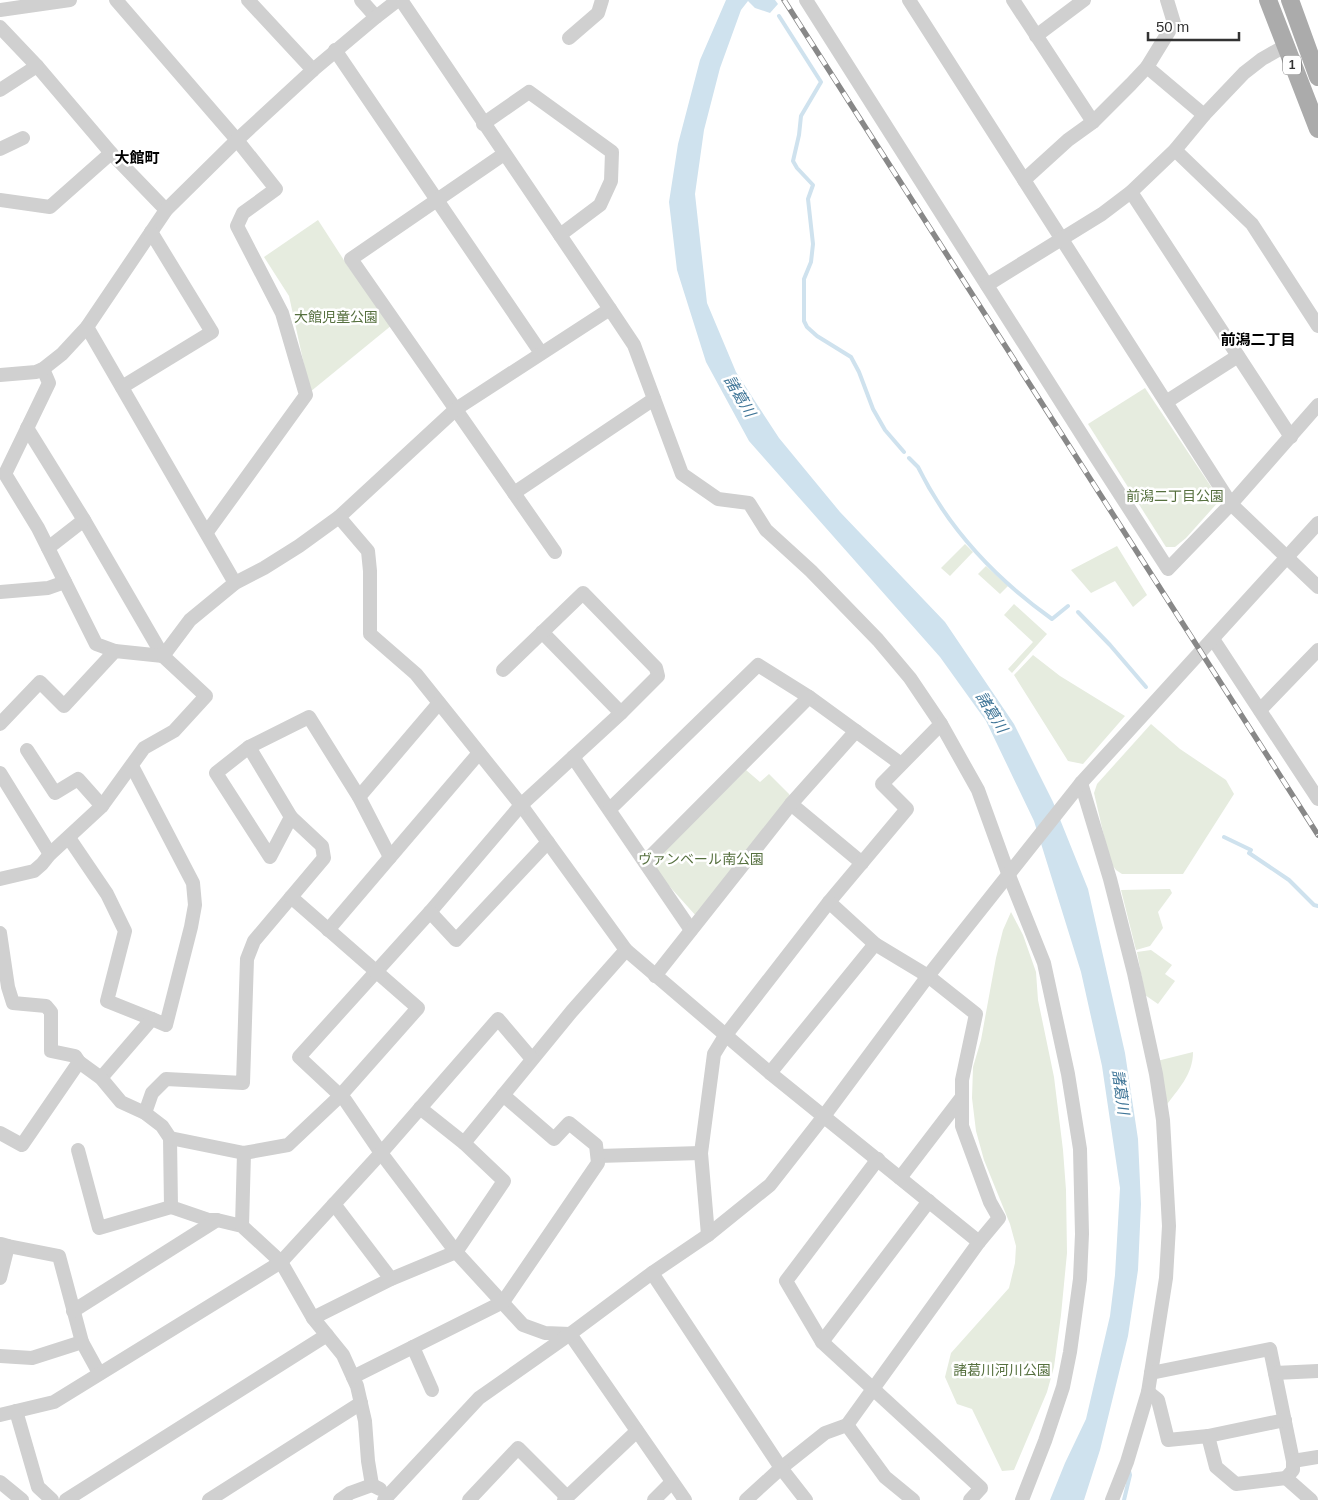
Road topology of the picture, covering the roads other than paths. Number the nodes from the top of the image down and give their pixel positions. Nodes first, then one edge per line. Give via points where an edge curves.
1 (70, 0) edge
2 (116, 0) edge
3 (248, 0) edge
4 (361, 0) edge
5 (400, 0) edge
6 (602, 0) edge
7 (806, 0) edge
8 (909, 0) edge
9 (1013, 0) edge
10 (1084, 0) edge
11 (1167, 0) edge
12 (1268, 0) edge
13 (1290, 0) edge
14 (0, 10) edge
15 (376, 16) junction
16 (0, 27) edge
17 (1036, 36) junction
18 (569, 38) dead end
19 (1285, 46) junction
20 (336, 50) junction
21 (36, 66) junction
22 (1147, 67) junction
23 (313, 70) junction
24 (1318, 77) edge
25 (0, 90) edge
26 (1204, 116) junction
27 (1093, 122) junction
28 (484, 124) junction
29 (1318, 129) edge
30 (23, 138) dead end
31 (237, 140) junction
32 (0, 149) edge
33 (1175, 150) junction
34 (112, 153) junction
35 (504, 154) junction
36 (1024, 180) junction
37 (1131, 192) junction
38 (0, 200) edge
39 (437, 201) junction
40 (166, 210) junction
41 (151, 232) junction
42 (560, 235) junction
43 (1062, 238) junction
44 (987, 285) junction
45 (610, 309) junction
46 (1318, 326) edge
47 (87, 327) junction
48 (541, 353) junction
49 (1238, 356) junction
50 (43, 369) junction
51 (0, 375) edge
52 (122, 388) junction
53 (654, 399) junction
54 (1166, 402) junction
55 (1318, 405) edge
56 (456, 409) junction
57 (27, 428) junction
58 (1291, 437) junction
59 (514, 494) junction
60 (1231, 504) junction
61 (339, 517) junction
62 (84, 520) junction
63 (1318, 522) edge
64 (207, 532) junction
65 (48, 548) junction
66 (555, 552) dead end
67 (1288, 558) junction
68 (65, 582) junction
69 (235, 583) junction
70 (1318, 587) edge
71 (0, 592) edge
72 (542, 632) junction
73 (1214, 639) junction
74 (1318, 650) edge
75 (115, 651) junction
76 (163, 656) junction
77 (503, 670) dead end
78 (809, 697) junction
79 (439, 703) junction
80 (1260, 710) junction
81 (620, 714) junction
82 (0, 724) edge
83 (941, 724) junction
84 (856, 731) junction
85 (249, 747) junction
86 (27, 750) dead end
87 (479, 753) junction
88 (573, 756) junction
89 (901, 764) junction
90 (132, 766) junction
91 (0, 773) edge
92 (1081, 783) junction
93 (359, 797) junction
94 (1318, 799) edge
95 (791, 804) junction
96 (521, 805) junction
97 (102, 806) junction
98 (610, 809) junction
99 (291, 817) junction
100 (69, 838) junction
101 (548, 842) junction
102 (50, 854) junction
103 (390, 857) junction
104 (645, 862) junction
105 (862, 863) junction
106 (1008, 873) junction
107 (0, 879) edge
108 (291, 897) junction
109 (829, 902) junction
110 (430, 912) junction
111 (328, 930) junction
112 (691, 930) junction
113 (0, 933) edge
114 (876, 944) junction
115 (626, 950) junction
116 (377, 971) junction
117 (655, 976) junction
118 (928, 976) junction
119 (152, 1019) junction
120 (725, 1036) junction
121 (532, 1060) junction
122 (78, 1062) junction
123 (770, 1074) junction
124 (101, 1078) junction
125 (503, 1095) junction
126 (340, 1096) junction
127 (962, 1097) junction
128 (420, 1108) junction
129 (145, 1113) junction
130 (824, 1116) junction
131 (0, 1133) edge
132 (170, 1138) junction
133 (464, 1143) junction
134 (78, 1150) dead end
135 (244, 1153) junction
136 (381, 1153) junction
137 (700, 1153) junction
138 (598, 1156) junction
139 (878, 1159) junction
140 (900, 1178) junction
141 (929, 1201) junction
142 (334, 1204) junction
143 (171, 1207) junction
144 (217, 1220) junction
145 (242, 1226) junction
146 (708, 1235) junction
147 (979, 1242) junction
148 (4, 1245) edge
149 (456, 1252) junction
150 (282, 1262) junction
151 (652, 1274) junction
152 (0, 1278) edge
153 (391, 1279) junction
154 (503, 1302) junction
155 (74, 1311) junction
156 (314, 1318) junction
157 (570, 1334) junction
158 (326, 1335) junction
159 (82, 1342) junction
160 (822, 1342) junction
161 (413, 1347) junction
162 (0, 1356) edge
163 (1318, 1371) edge
164 (99, 1373) junction
165 (1151, 1373) junction
166 (1275, 1373) junction
167 (353, 1377) junction
168 (874, 1389) junction
169 (432, 1390) dead end
170 (1148, 1392) junction
171 (361, 1403) junction
172 (16, 1411) junction
173 (0, 1415) edge
174 (1285, 1420) junction
175 (847, 1425) junction
176 (637, 1431) junction
177 (1208, 1436) junction
178 (1318, 1457) edge
179 (1293, 1461) junction
180 (781, 1468) junction
181 (1286, 1478) junction
182 (0, 1482) edge
183 (672, 1482) junction
184 (372, 1485) junction
185 (389, 1498) edge
186 (565, 1499) edge
187 (22, 1500) edge
188 (52, 1500) edge
189 (66, 1500) edge
190 (209, 1500) edge
191 (340, 1500) edge
192 (470, 1500) edge
193 (654, 1500) edge
194 (685, 1500) edge
195 (746, 1500) edge
196 (806, 1500) edge
197 (913, 1500) edge
198 (970, 1500) edge
199 (1022, 1500) edge
200 (1112, 1500) edge
201 (1311, 1500) edge

1 - 14 street
2 - 31 street
3 - 23 street
4 - 15 street
5 - 15 street
5 - 28 street
6 - 18 street via 598,13
7 - 44 street
8 - 36 street
9 - 17 street
10 - 17 street
11 - 22 street via 1174,23
12 - 19 main road, 1
13 - 24 main road, 1
15 - 20 street
16 - 21 street
17 - 27 street
19 - 26 street via 1244,73
19 - 29 main road, 1
20 - 23 street
20 - 39 street
21 - 25 street
21 - 34 street
22 - 26 street
22 - 27 street
23 - 31 street
26 - 33 street
27 - 36 street
28 - 35 street
28 - 42 street via 529,92 612,152 611,181 600,205
30 - 32 street
31 - 40 street
31 - 64 street via 276,189 243,213 237,226 282,312 306,395
33 - 37 street
33 - 46 street via 1252,224
34 - 38 street via 50,207
34 - 40 street
35 - 39 street
35 - 42 street
36 - 43 street
37 - 43 street
37 - 49 street
39 - 48 street
39 - 56 street via 351,259
40 - 41 street
41 - 47 street
41 - 52 street via 212,332
42 - 45 street
43 - 44 street
43 - 54 street
44 - 60 street via 1168,569
45 - 48 street
45 - 53 street via 634,345
47 - 50 street
47 - 52 street
48 - 56 street
49 - 54 street
49 - 58 street
50 - 51 street
50 - 57 street via 49,383
52 - 64 street
53 - 59 street
53 - 83 street via 682,474 718,499 749,503 766,530 878,640 910,678
54 - 60 street
55 - 58 street
56 - 59 street
56 - 61 street
57 - 62 street
57 - 65 street via 5,474
58 - 60 street
59 - 66 street
60 - 67 street
61 - 69 street via 264,568
61 - 79 street via 368,551 370,634 416,674
62 - 65 street
62 - 76 street
63 - 67 street
64 - 69 street
65 - 68 street
67 - 70 street
67 - 73 street
68 - 71 street via 48,588
68 - 75 street via 96,644
69 - 76 street via 190,620
72 - 77 street
72 - 81 street
72 - 81 street via 583,592 656,668 658,676
73 - 80 street
73 - 92 street
74 - 80 street
75 - 76 street
75 - 82 street via 64,706 40,682
76 - 90 street via 206,696 174,732 144,748
78 - 84 street
78 - 98 street via 758,665
78 - 104 street
79 - 87 street
79 - 93 street
80 - 94 street
81 - 88 street
83 - 89 street
83 - 106 street via 978,790
84 - 89 street
84 - 95 street
85 - 93 street via 309,717
85 - 99 street
85 - 99 street via 216,773 270,857
86 - 97 street via 55,793 78,779
87 - 96 street
87 - 103 street
88 - 96 street
88 - 98 street
89 - 105 street via 882,784 907,809
90 - 97 street
90 - 119 street via 194,883 191,927 166,1025
91 - 102 street
92 - 106 street
92 - 165 street via 1134,973 1163,1120 1169,1226 1166,1278
93 - 103 street
95 - 105 street
95 - 112 street
96 - 101 street
96 - 110 street
97 - 100 street
98 - 104 street
99 - 108 street via 322,846 324,858
100 - 102 street
100 - 119 street via 107,894 125,931 107,1001
101 - 110 street via 456,940
101 - 115 street
102 - 107 street via 34,871
103 - 111 street
104 - 112 street
105 - 109 street
106 - 118 street
106 - 199 street via 1044,963 1068,1074 1080,1149 1082,1234 1080,1279 1063,1387
108 - 111 street
108 - 129 street via 254,941 247,959 243,1083 166,1080 152,1093
109 - 114 street
109 - 120 street
110 - 116 street
111 - 116 street
112 - 117 street
113 - 122 street via 13,1003 46,1006 51,1012 52,1051 75,1056
114 - 118 street
114 - 123 street
115 - 117 street
115 - 121 street
116 - 126 street via 299,1057
116 - 126 street via 418,1008
117 - 120 street
118 - 127 street via 976,1014 962,1080
118 - 130 street
119 - 124 street
120 - 123 street
120 - 137 street via 714,1054
121 - 125 street
121 - 128 street via 498,1019
122 - 124 street
122 - 131 street via 22,1145
123 - 130 street
124 - 129 street via 122,1102
125 - 133 street
125 - 138 street via 554,1139 569,1123 596,1144
126 - 135 street via 288,1145
126 - 136 street
127 - 140 street
127 - 147 street via 962,1126 999,1218
128 - 133 street
128 - 136 street
129 - 132 street via 162,1126
130 - 139 street
130 - 146 street via 770,1185
132 - 135 street
132 - 143 street
133 - 149 street via 504,1181
134 - 143 street via 99,1228
135 - 145 street
136 - 142 street
136 - 149 street
137 - 138 street
137 - 146 street
138 - 154 street via 598,1162
139 - 140 street
139 - 160 street via 786,1281
140 - 141 street
141 - 147 street
141 - 160 street
142 - 150 street
142 - 153 street
143 - 144 street
144 - 145 street
144 - 155 street
145 - 150 street
146 - 151 street
147 - 168 street
148 - 152 street
148 - 155 street via 59,1256
149 - 153 street
149 - 154 street
150 - 156 street
150 - 164 street
151 - 157 street
151 - 180 street
153 - 156 street
154 - 157 street via 523,1325 545,1333
154 - 161 street
155 - 159 street
156 - 158 street
157 - 176 street
157 - 185 street via 478,1398
158 - 167 street via 343,1356
158 - 189 street
159 - 162 street via 32,1358
159 - 164 street
160 - 168 street
161 - 167 street
161 - 169 street
163 - 166 street
164 - 172 street via 54,1402
165 - 166 street via 1270,1349
165 - 170 street
166 - 174 street
167 - 171 street
168 - 175 street
168 - 198 street via 980,1488
170 - 177 street via 1158,1400 1168,1440
170 - 200 street
171 - 184 street
171 - 190 street
172 - 173 street
172 - 188 street via 38,1487
174 - 177 street
174 - 179 street
175 - 180 street via 825,1433
175 - 197 street via 885,1477
176 - 183 street
176 - 186 street
177 - 181 street via 1216,1467 1236,1484
178 - 179 street
179 - 181 street via 1292,1470
180 - 195 street
180 - 196 street
181 - 201 street
182 - 187 street
183 - 193 street
183 - 194 street
184 - 185 street
184 - 191 street
186 - 192 street via 518,1448

